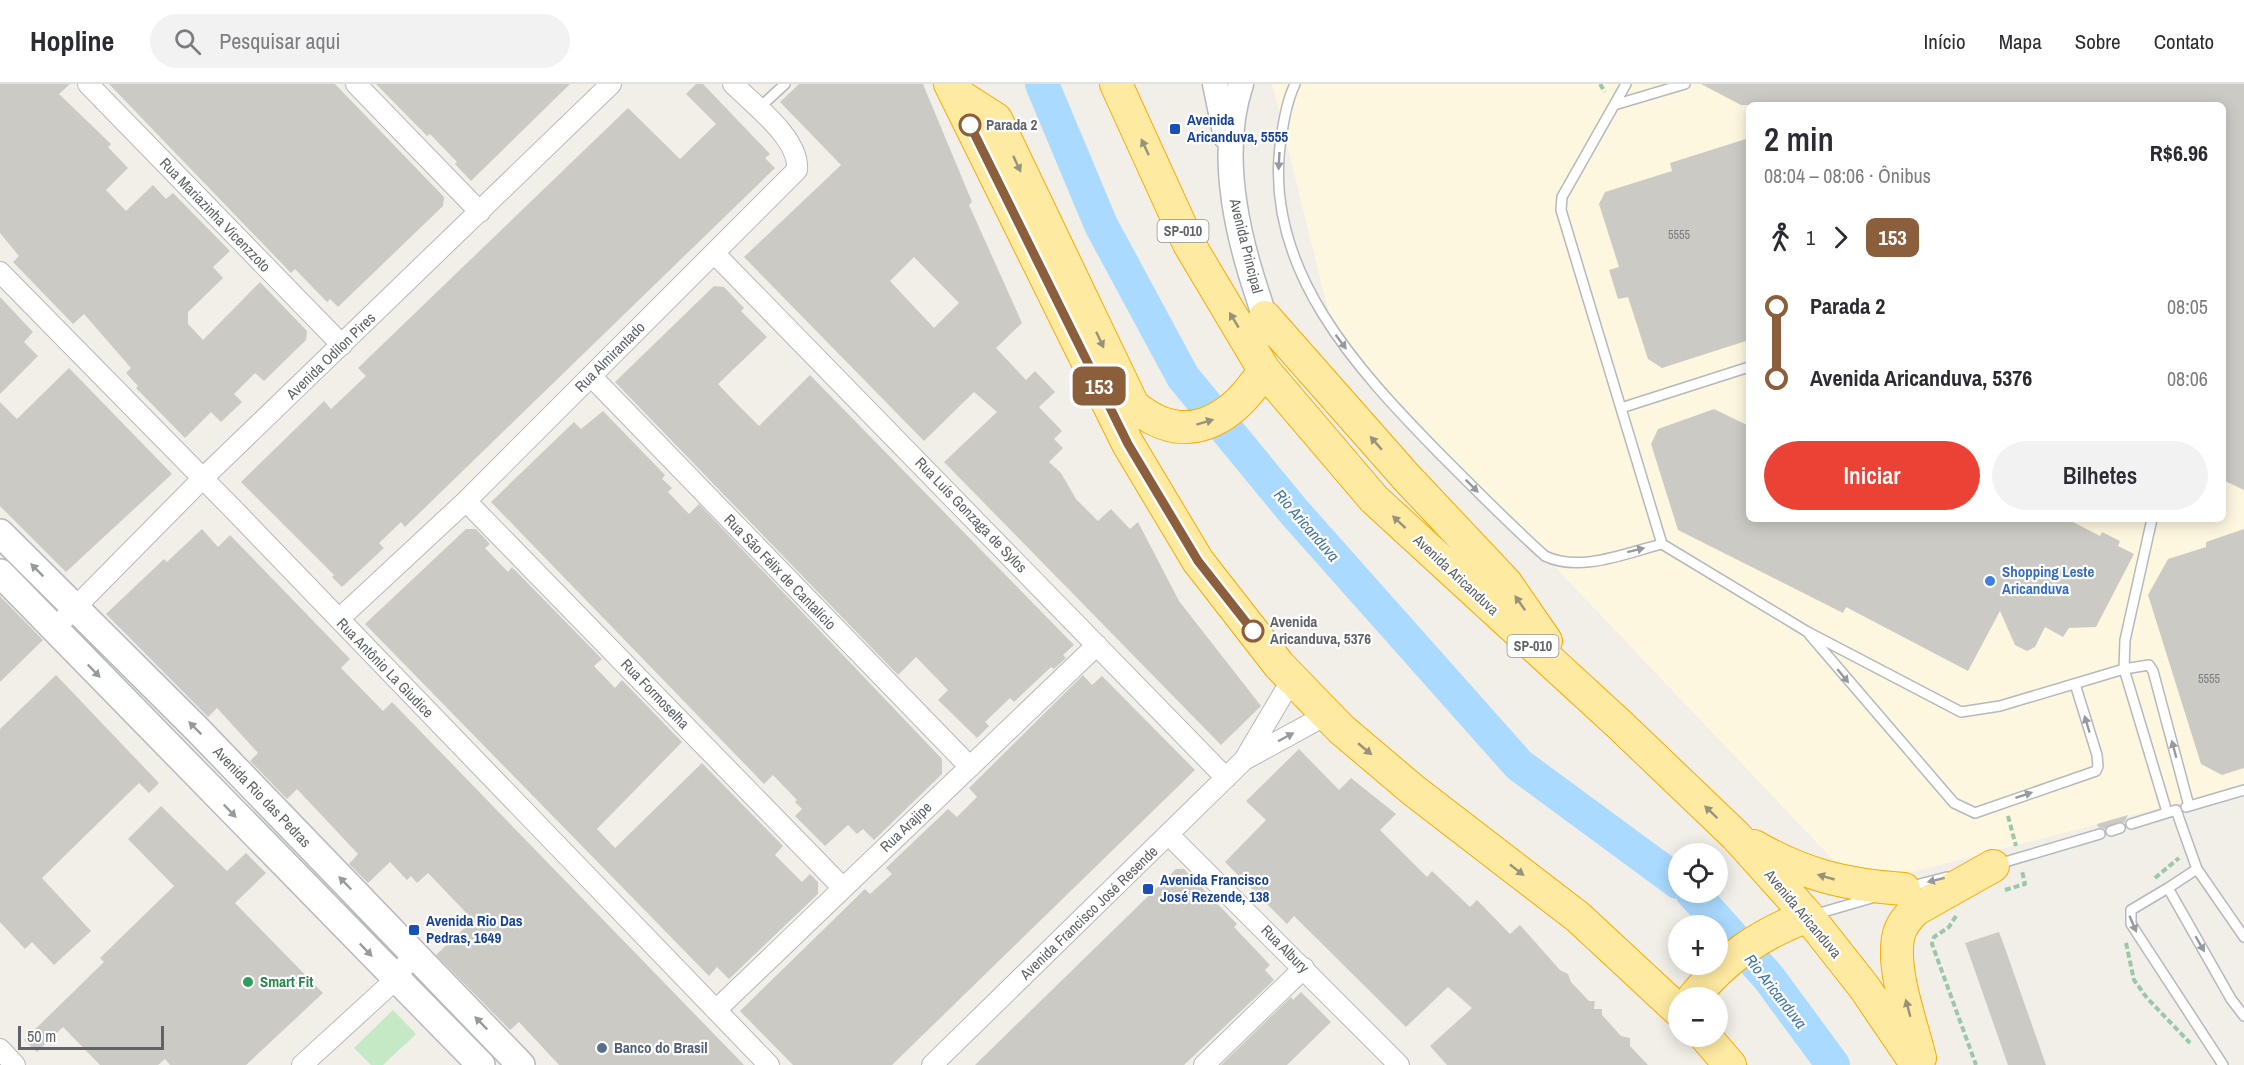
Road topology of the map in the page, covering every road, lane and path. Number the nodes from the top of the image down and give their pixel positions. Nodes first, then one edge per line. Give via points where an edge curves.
1 (88, 84) edge
2 (356, 84) edge
3 (611, 84) edge
4 (733, 84) edge
5 (785, 84) edge
6 (1116, 84) edge
7 (1215, 84) edge
8 (1241, 84) edge
9 (1294, 84) edge
10 (1626, 84) edge
11 (1685, 84) edge
12 (952, 88) edge
13 (1614, 105) junction
14 (758, 109) junction
15 (1230, 157) junction
16 (480, 212) junction
17 (715, 254) junction
18 (0, 272) edge
19 (1265, 317) junction
20 (342, 345) junction
21 (1746, 368) edge
22 (591, 376) junction
23 (1259, 379) junction
24 (1621, 408) junction
25 (202, 479) junction
26 (466, 501) junction
27 (2151, 522) edge
28 (0, 533) edge
29 (1662, 544) junction
30 (0, 573) edge
31 (74, 608) junction
32 (339, 619) junction
33 (53, 630) junction
34 (1806, 631) junction
35 (1097, 645) junction
36 (2124, 669) junction
37 (1561, 671) junction
38 (1292, 679) junction
39 (2075, 684) junction
40 (1328, 714) junction
41 (1244, 760) junction
42 (970, 767) junction
43 (1226, 778) junction
44 (2244, 790) edge
45 (2004, 802) junction
46 (2189, 806) junction
47 (2171, 811) junction
48 (2131, 824) dead end
49 (2100, 834) dead end
50 (1169, 835) junction
51 (1736, 836) junction
52 (2197, 869) junction
53 (2004, 872) junction
54 (843, 888) junction
55 (2168, 888) junction
56 (1904, 889) junction
57 (1960, 908) dead end
58 (1808, 916) junction
59 (2244, 937) edge
60 (413, 954) junction
61 (1304, 968) junction
62 (395, 980) junction
63 (1702, 987) edge
64 (1668, 1001) edge
65 (716, 1010) junction
66 (2244, 1016) edge
67 (0, 1049) edge
68 (15, 1065) edge
69 (302, 1065) edge
70 (481, 1065) edge
71 (522, 1065) edge
72 (769, 1065) edge
73 (932, 1065) edge
74 (1204, 1065) edge
75 (1399, 1065) edge
76 (1917, 1065) edge
77 (1922, 1065) edge
78 (1976, 1065) edge
79 (2223, 1065) edge

1 - 20 street, Rua Mariazinha Vicenzzoto
2 - 16 street
3 - 16 street, Avenida Odilon Pires
4 - 14 street, Rua Almirantado
5 - 14 lane
23 -> 6 highway, Avenida Aricanduva / SP-010 via 1189,244
7 - 15 street
8 - 15 street, Avenida Principal
9 -> 29 lane via 1278,163 1282,212 1297,266 1344,347 1420,433 1545,556 1567,564 1589,562
10 - 13 lane
11 - 13 lane
12 -> 23 highway via 996,119 1133,405 1149,419 1168,427 1191,427 1215,420 1230,410
12 - 38 highway via 1128,444 1198,561
13 - 24 lane via 1562,197 1561,210
14 - 17 street, Rua Almirantado via 790,142 797,154 797,170
15 - 19 street, Avenida Principal via 1238,227
16 - 20 street, Avenida Odilon Pires
17 - 22 street, Rua Almirantado
17 - 35 street, Rua Luís Gonzaga de Sylos
18 - 25 street, Rua Antônio La Giudice
19 - 23 street, Avenida Principal via 1269,340
37 -> 19 highway via 1549,646 1506,583
20 - 25 street, Avenida Odilon Pires
21 - 24 lane
22 - 26 street, Rua Almirantado
22 - 42 street, Rua São Félix de Cantalício
37 -> 23 highway, Avenida Aricanduva / SP-010 via 1374,499
24 - 29 lane
25 - 31 street, Avenida Odilon Pires
25 - 32 street, Rua Antônio La Giudice
26 - 32 street, Rua Almirantado
26 - 54 street, Rua Formoselha
27 - 36 lane via 2125,640
31 -> 28 main road, Avenida Rio das Pedras
29 - 34 lane
30 - 33 main road
31 - 33 street, Avenida Odilon Pires
60 -> 31 main road, Avenida Rio das Pedras via 196,728
32 - 65 street, Rua Antônio La Giudice
33 -> 62 main road
34 - 39 lane via 1961,712 2000,706
34 -> 45 lane via 1954,803 1976,813
35 - 42 street, Rua Arajipe
35 - 43 street, Rua Luís Gonzaga de Sylos
36 - 39 lane
46 -> 36 lane via 2153,671 2146,663
36 - 47 lane
51 -> 37 highway, Avenida Aricanduva / SP-010
38 - 40 highway
38 - 41 street, Avenida Francisco José Resende
45 -> 39 lane via 2097,768 2097,755
41 -> 40 street, Avenida Francisco José Resende
40 -> 64 highway via 1413,790 1578,917
41 - 43 street, Avenida Francisco José Resende
42 - 54 street, Rua Arajipe
43 - 50 street, Avenida Francisco José Resende
44 - 46 lane
45 - 53 path
46 - 47 lane
47 - 48 lane
47 - 52 lane
49 - 53 lane
50 - 61 street, Rua Albury
50 - 73 street, Avenida Francisco José Resende
56 -> 51 highway via 1858,886 1821,876 1783,863
51 - 58 highway, Avenida Aricanduva / SP-010
52 - 55 lane
52 - 59 lane
53 - 53 path via 2025,884
53 -> 56 lane
77 -> 53 highway via 1900,978 1898,937 1905,920 1915,910
54 - 65 street, Rua Arajipe
55 -> 66 lane
55 -> 79 lane via 2131,910 2131,924
56 - 58 lane
57 - 78 path via 1932,944
58 - 63 highway via 1740,949
58 - 76 highway, Avenida Aricanduva / SP-010 via 1864,987
60 - 62 street
71 -> 60 main road, Avenida Rio das Pedras
61 - 74 street
61 - 75 street, Rua Albury
62 - 69 street
62 - 70 main road
65 - 72 street, Rua Antônio La Giudice
67 - 68 street

